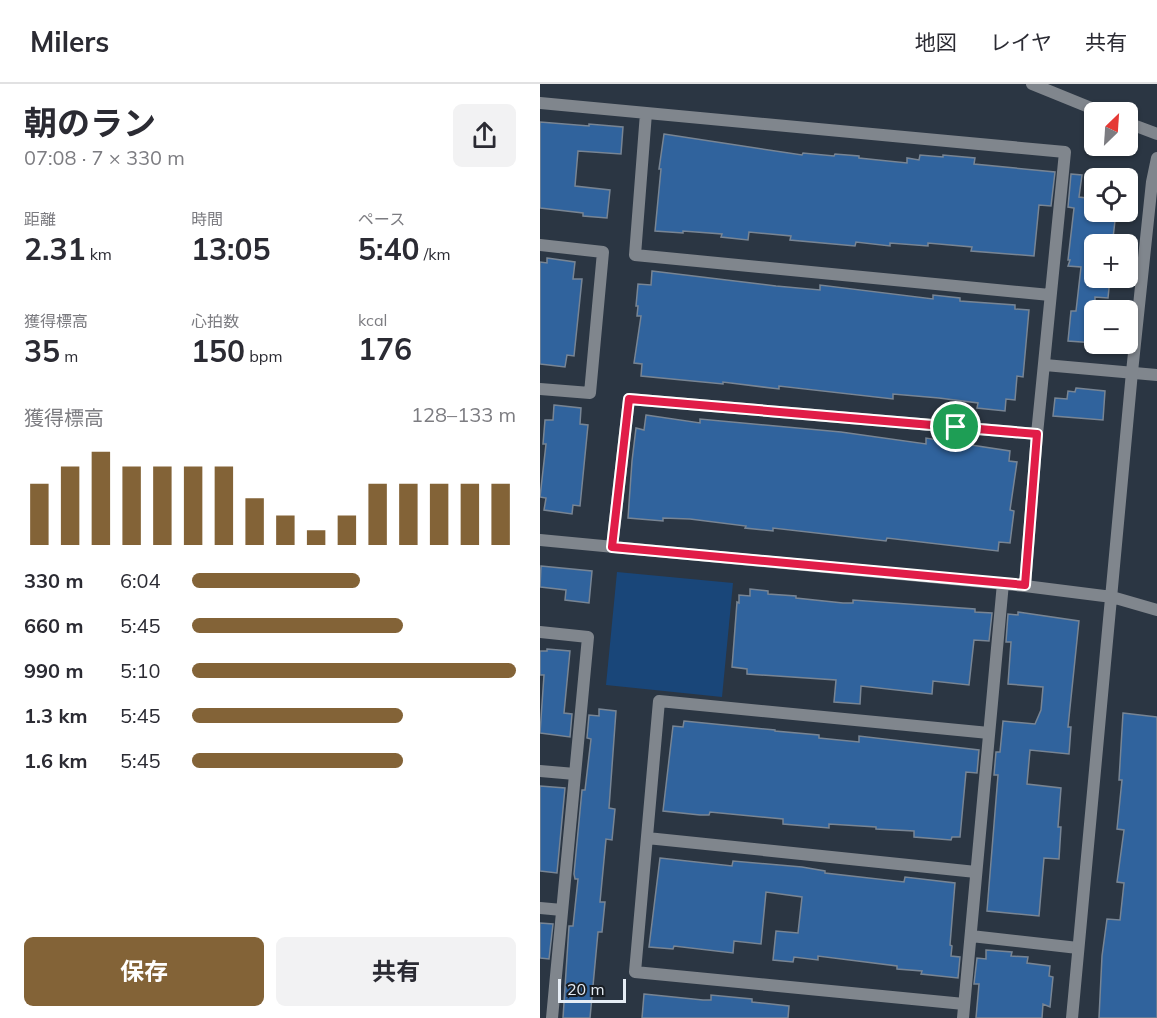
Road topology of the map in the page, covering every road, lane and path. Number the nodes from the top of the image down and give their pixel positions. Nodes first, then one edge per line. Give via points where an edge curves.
1 (1032, 84) edge
2 (540, 103) edge
3 (1084, 105) edge
4 (646, 113) junction
5 (1138, 127) edge
6 (1157, 134) edge
7 (1157, 158) edge
8 (540, 245) edge
9 (1050, 295) junction
10 (1046, 365) junction
11 (1132, 372) junction
12 (1157, 375) edge
13 (540, 389) edge
14 (1037, 434) junction
15 (540, 540) edge
16 (612, 547) junction
17 (1003, 583) junction
18 (1025, 585) junction
19 (1112, 597) junction
20 (1157, 610) edge
21 (540, 632) edge
22 (989, 733) junction
23 (540, 771) edge
24 (575, 774) junction
25 (647, 838) junction
26 (976, 872) junction
27 (540, 908) edge
28 (562, 910) junction
29 (972, 936) junction
30 (1078, 948) junction
31 (964, 1004) junction
32 (552, 1018) edge
33 (963, 1018) edge
34 (1072, 1018) edge

1 - 3 street
2 - 4 street
4 - 9 street via 635,255
4 - 9 street via 1065,152
5 - 6 street
7 - 11 street
8 - 13 street via 603,252 590,393
9 - 10 street
10 - 11 street
10 - 14 street
11 - 12 street
11 - 19 street
14 - 16 street via 629,399
14 - 18 street
15 - 16 street
16 - 17 street
17 - 18 street
17 - 22 street
18 - 19 street
19 - 20 street
19 - 30 street
21 - 24 street via 588,637
22 - 25 street via 659,701
22 - 26 street
23 - 24 street
24 - 28 street
25 - 26 street
25 - 31 street via 635,972
26 - 29 street
27 - 28 street
28 - 32 street
29 - 30 street
29 - 31 street
30 - 34 street
31 - 33 street

